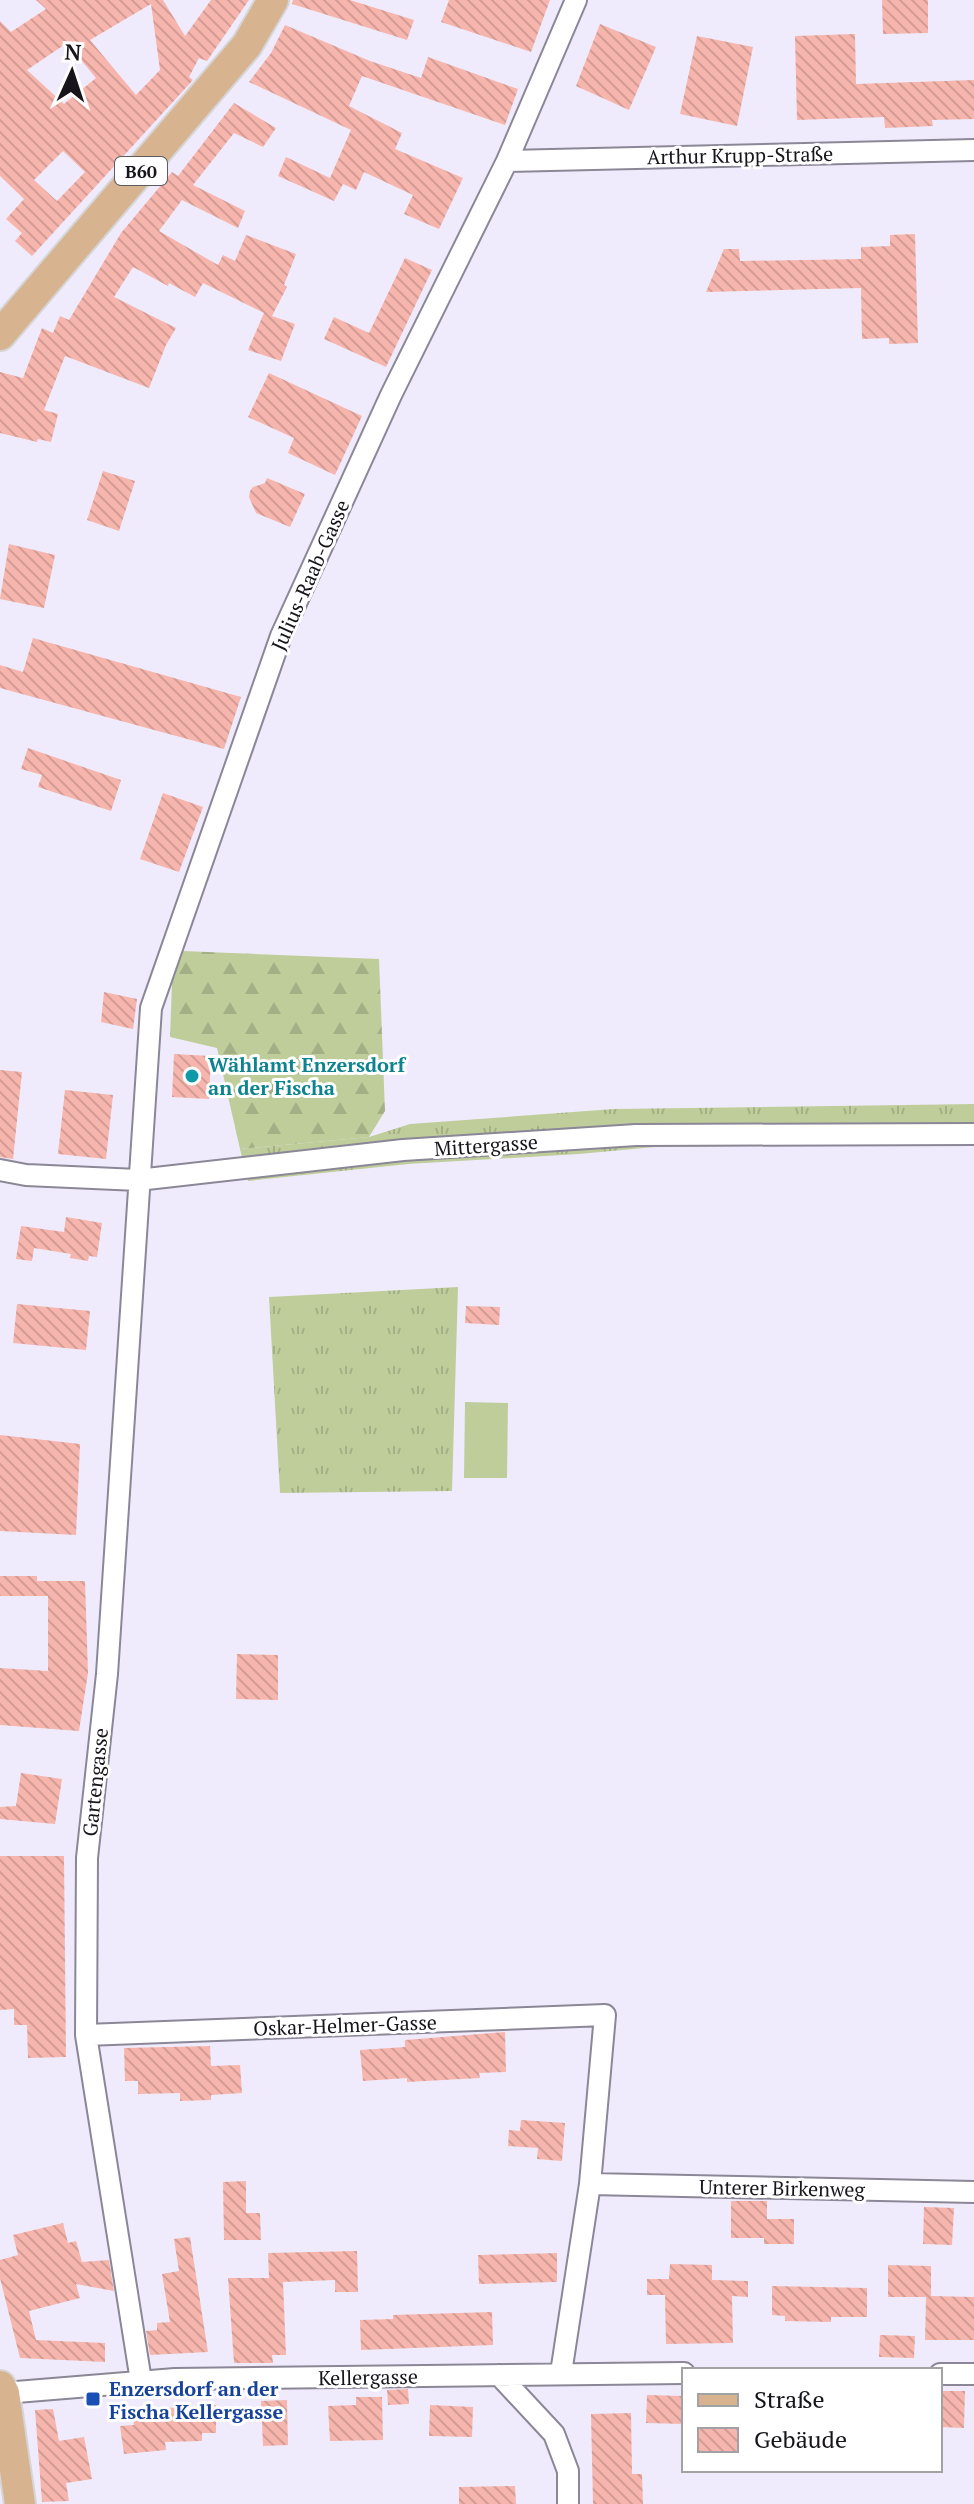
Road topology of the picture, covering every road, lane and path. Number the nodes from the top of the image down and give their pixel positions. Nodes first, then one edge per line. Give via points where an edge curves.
1 (273, 0) edge
2 (576, 0) edge
3 (974, 150) edge
4 (507, 161) junction
5 (0, 335) edge
6 (974, 1134) edge
7 (0, 1170) edge
8 (138, 1180) junction
9 (86, 2035) junction
10 (590, 2184) junction
11 (974, 2192) edge
12 (561, 2373) junction
13 (682, 2373) edge
14 (942, 2374) edge
15 (974, 2374) edge
16 (499, 2375) junction
17 (141, 2381) junction
18 (2, 2389) edge
19 (20, 2504) edge
20 (568, 2504) edge

1 - 5 main road, B60 via 247,45
2 - 4 street, Julius-Raab-Gasse
3 - 4 street, Arthur Krupp-Straße
4 - 8 street, Julius-Raab-Gasse via 391,395 281,636 151,1008
6 - 8 street, Mittergasse via 636,1135 403,1150
7 - 8 street, Mittergasse
8 - 9 street, Gartengasse via 107,1674 87,1858
9 - 10 street, Oskar-Helmer-Gasse via 605,2015
9 - 17 street, Gartengasse
10 - 11 street, Unterer Birkenweg
10 - 12 street
12 - 13 street, Kellergasse
12 - 16 street, Kellergasse
14 - 15 street
16 - 17 street, Kellergasse
16 - 20 street via 554,2434 568,2471
17 - 18 street, Kellergasse
18 - 19 main road

